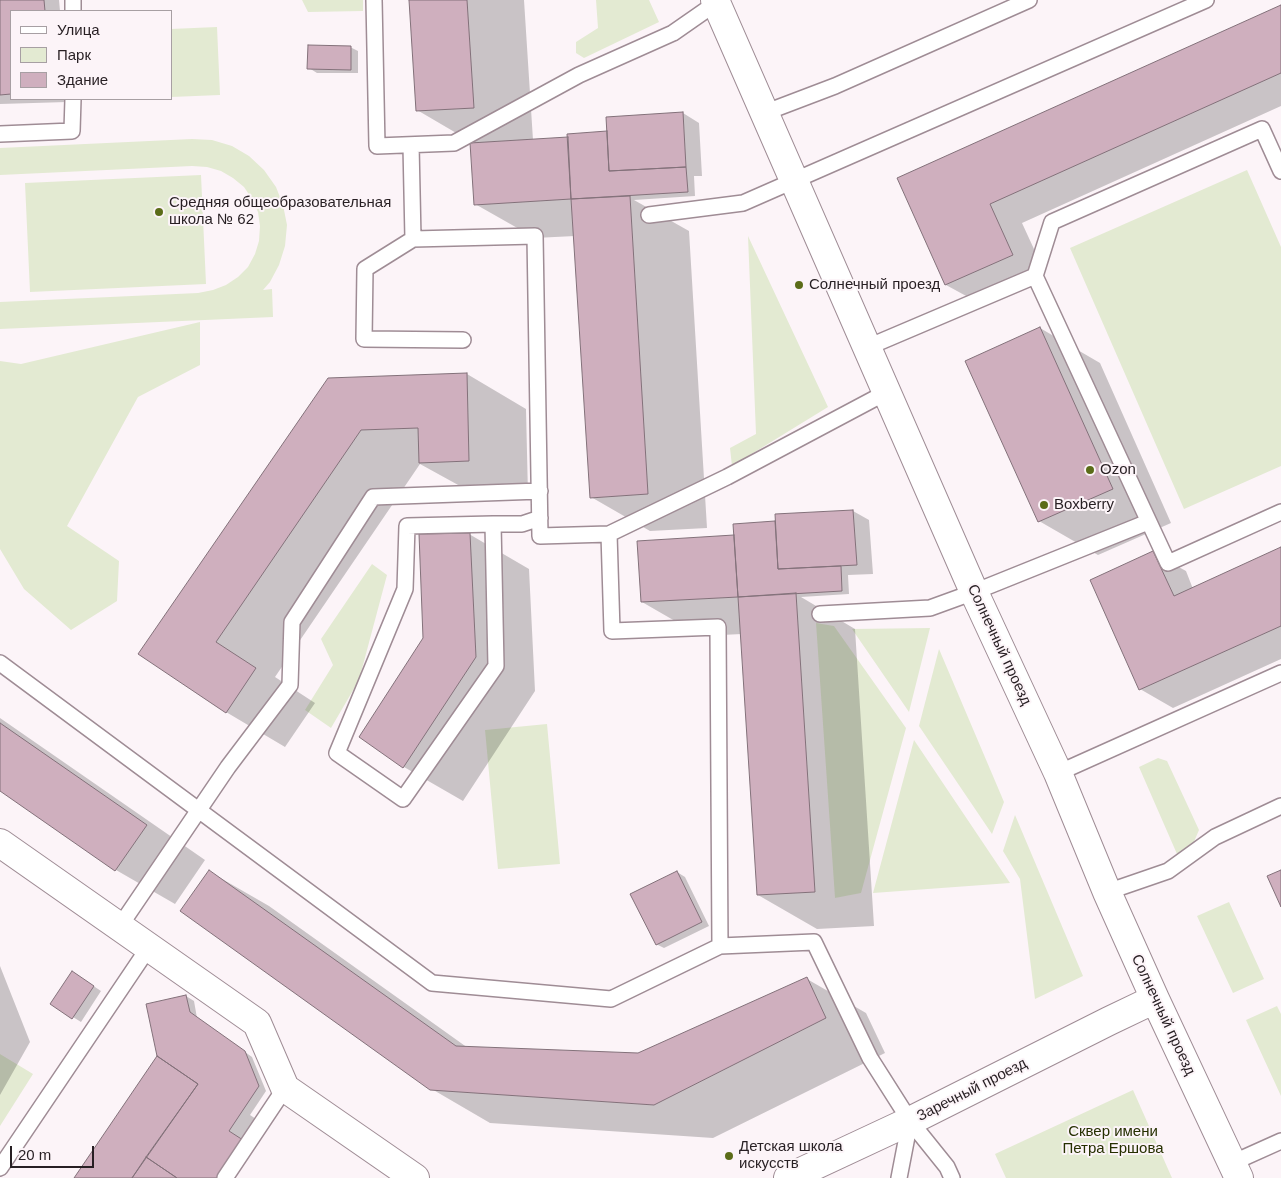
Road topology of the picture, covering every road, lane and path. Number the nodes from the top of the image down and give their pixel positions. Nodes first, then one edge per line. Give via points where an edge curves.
1 (374, 0) edge
2 (1029, 0) edge
3 (1206, 0) edge
4 (715, 1) edge
5 (72, 100) edge
6 (764, 113) junction
7 (0, 134) edge
8 (411, 145) junction
9 (1281, 171) edge
10 (794, 182) junction
11 (649, 215) dead end
12 (413, 240) junction
13 (1035, 276) junction
14 (463, 340) dead end
15 (868, 347) junction
16 (887, 392) junction
17 (540, 491) junction
18 (1281, 512) edge
19 (540, 518) junction
20 (1148, 522) junction
21 (493, 524) junction
22 (609, 534) junction
23 (974, 592) junction
24 (820, 614) dead end
25 (0, 663) edge
26 (1281, 673) edge
27 (1058, 773) junction
28 (1281, 806) edge
29 (199, 810) junction
30 (0, 843) edge
31 (1107, 892) junction
32 (120, 926) junction
33 (720, 946) junction
34 (149, 947) junction
35 (1155, 999) junction
36 (285, 1088) junction
37 (910, 1122) junction
38 (1281, 1141) edge
39 (0, 1168) edge
40 (1235, 1171) edge
41 (225, 1178) edge
42 (415, 1178) edge
43 (788, 1178) edge
44 (898, 1178) edge
45 (952, 1178) edge

1 - 8 lane via 377,146
2 - 6 lane via 836,86
3 - 10 lane
4 - 6 street, Солнечный проезд
4 - 8 lane via 672,33 579,75 454,143
5 - 7 lane via 72,132
6 - 10 street, Солнечный проезд
8 - 12 lane
9 - 13 lane via 1262,129 1052,222
10 - 11 lane via 743,203
10 - 15 street, Солнечный проезд
12 - 14 lane via 365,269 364,339
12 - 17 lane via 535,236
13 - 15 lane
13 - 20 lane
15 - 16 street, Солнечный проезд
16 - 22 lane via 727,477
16 - 23 street, Солнечный проезд
17 - 19 lane
17 - 29 lane via 373,497 292,622 290,685
18 - 20 lane via 1168,563
19 - 21 lane via 522,524
19 - 22 lane via 540,536
20 - 23 lane
21 - 21 lane via 407,526 405,589 337,753 403,798 496,666
22 - 33 lane via 612,631 718,627
23 - 24 lane via 930,608
23 - 27 street, Солнечный проезд
25 - 29 lane
26 - 27 lane
27 - 31 street, Солнечный проезд
28 - 31 lane via 1216,837 1168,871
29 - 32 lane
29 - 33 lane via 432,983 611,999
30 - 32 street
31 - 35 street, Солнечный проезд
32 - 34 street
33 - 37 lane via 814,942 870,1058
34 - 36 street via 257,1023
34 - 39 lane
35 - 37 street, Заречный проезд
35 - 40 street, Солнечный проезд
36 - 41 lane
36 - 42 street
37 - 43 street, Заречный проезд
37 - 44 lane
37 - 45 lane via 947,1167
38 - 40 lane

